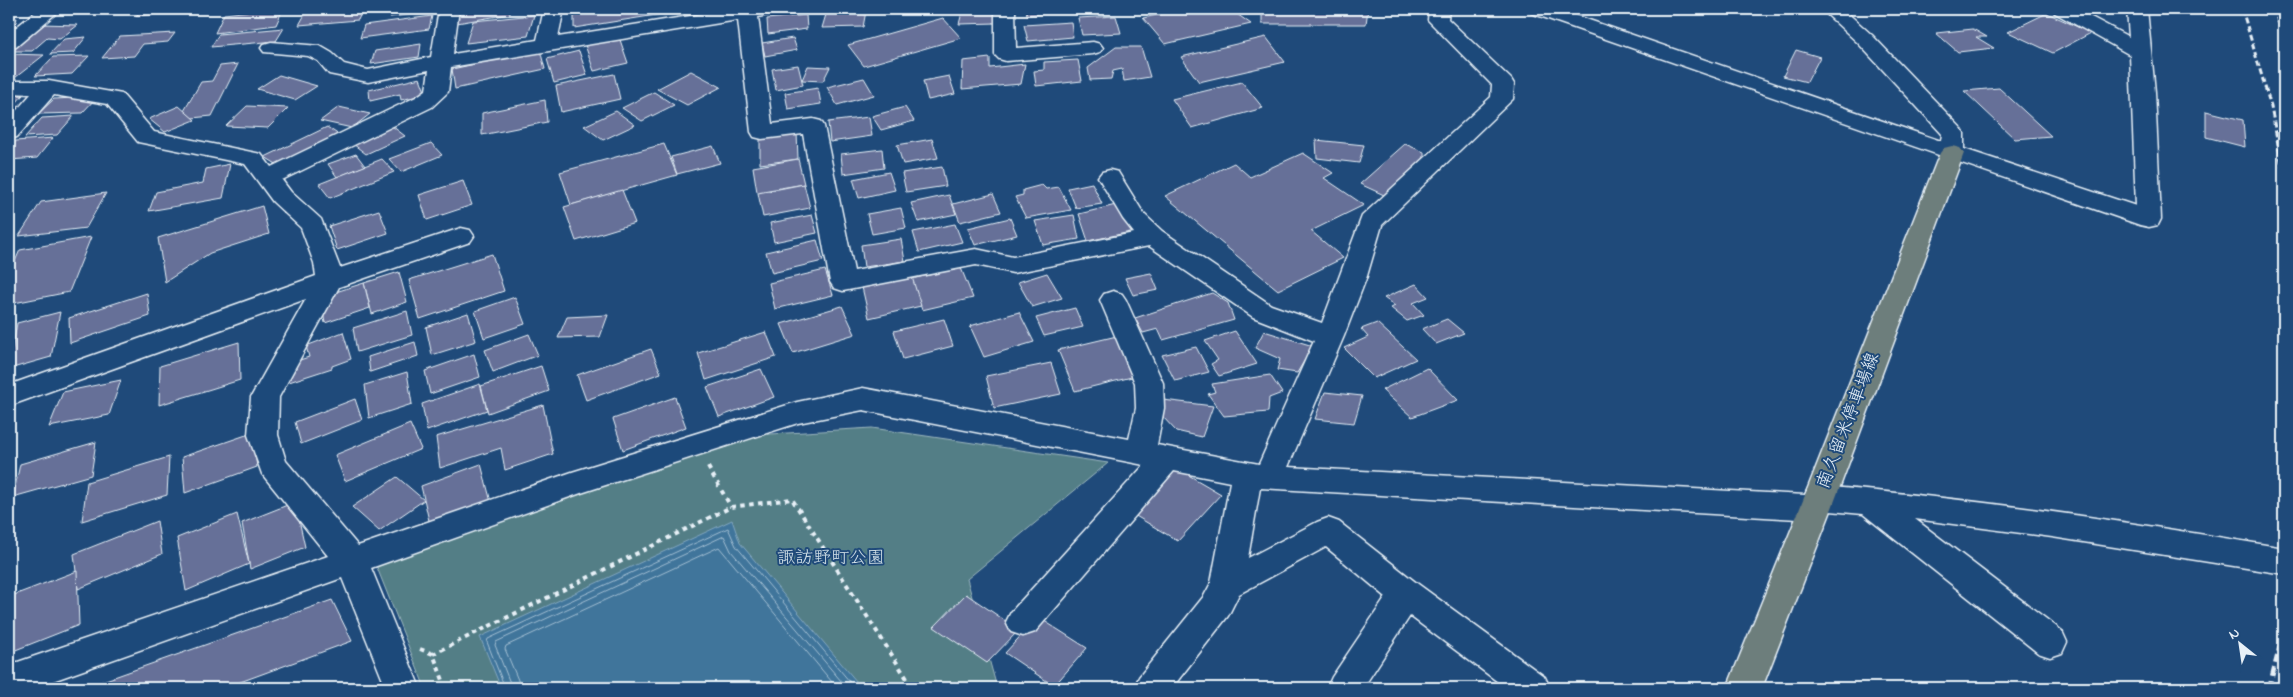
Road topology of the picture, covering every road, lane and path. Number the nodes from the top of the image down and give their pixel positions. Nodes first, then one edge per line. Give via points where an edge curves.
1 (51, 9) edge
2 (449, 9) edge
3 (554, 9) edge
4 (770, 9) edge
5 (1005, 9) edge
6 (1439, 9) edge
7 (1538, 9) edge
8 (1831, 9) edge
9 (2062, 9) edge
10 (2137, 9) edge
11 (747, 10) edge
12 (9, 42) edge
13 (546, 45) junction
14 (272, 48) dead end
15 (1093, 48) dead end
16 (2141, 52) junction
17 (440, 62) junction
18 (9, 87) edge
19 (49, 88) junction
20 (9, 132) edge
21 (1952, 153) junction
22 (1110, 177) dead end
23 (268, 178) junction
24 (461, 236) dead end
25 (1153, 237) junction
26 (328, 280) junction
27 (1113, 300) dead end
28 (1330, 336) junction
29 (9, 396) edge
30 (694, 444) junction
31 (1154, 456) junction
32 (1258, 476) junction
33 (1870, 502) junction
34 (1818, 503) junction
35 (731, 507) junction
36 (2284, 561) edge
37 (352, 562) junction
38 (1227, 584) junction
39 (1406, 594) junction
40 (1023, 622) dead end
41 (2050, 642) dead end
42 (9, 681) edge
43 (403, 688) edge
44 (446, 688) edge
45 (912, 688) edge
46 (1151, 688) edge
47 (1344, 688) edge
48 (1533, 688) edge
49 (1744, 688) edge

1 - 12 street
2 - 17 street
3 - 13 street
4 - 11 street
5 - 15 street via 1006,55
6 - 28 street via 1438,20 1503,84 1502,99 1371,222
7 - 21 street
8 - 21 street via 1865,39 1953,133
9 - 16 street
10 - 16 street
11 - 13 street
11 - 25 street via 762,132 813,126 843,282 976,257 1013,265
13 - 17 street
14 - 17 street via 314,50 337,69 368,76
16 - 21 street via 2149,218
17 - 23 street via 437,92 424,102
18 - 19 street
19 - 20 street
19 - 23 street via 114,100 146,136 254,159
21 - 34 main road, 南久留米停車場線
22 - 25 street via 1134,219
23 - 26 street via 282,197 312,225 327,263
24 - 26 street
25 - 28 street via 1262,311
26 - 29 street
26 - 37 street via 265,397 263,435 273,466
27 - 31 street via 1149,383
28 - 32 street
30 - 31 street via 797,413 862,400
30 - 35 path
30 - 37 street
31 - 32 street
31 - 40 street
32 - 34 street
32 - 38 street
33 - 34 street
33 - 36 street via 2055,522
33 - 41 street
34 - 49 main road, 南久留米停車場線
35 - 44 path via 433,654
35 - 45 path via 792,499
37 - 42 street
37 - 43 street
38 - 39 street via 1328,531
38 - 46 street via 1216,606
39 - 47 street
39 - 48 street

